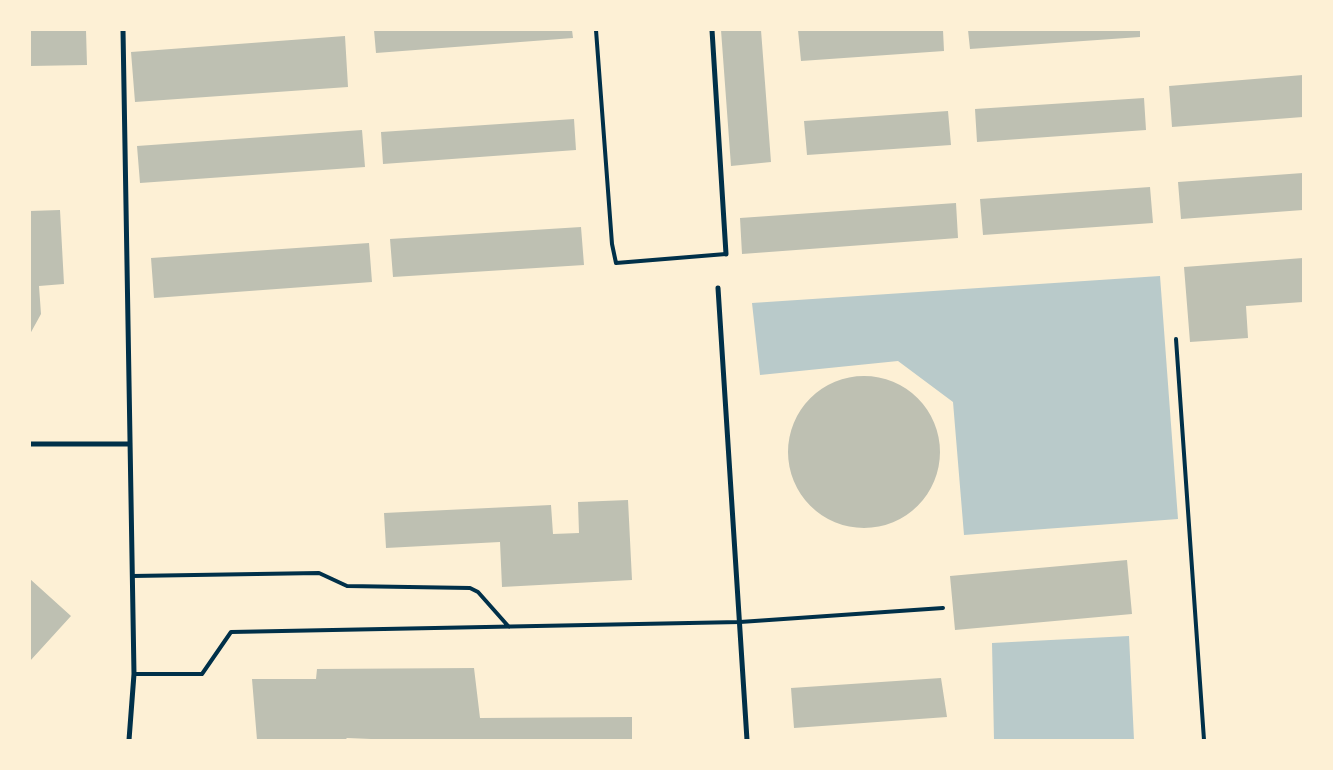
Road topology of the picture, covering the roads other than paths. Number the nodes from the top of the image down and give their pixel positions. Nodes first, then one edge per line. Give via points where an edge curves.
1 (123, 30) edge
2 (596, 30) edge
3 (712, 30) edge
4 (726, 254) joint
5 (718, 288) dead end
6 (1176, 339) dead end
7 (30, 444) edge
8 (130, 444) junction
9 (132, 576) junction
10 (943, 608) dead end
11 (740, 622) junction
12 (509, 627) junction
13 (134, 674) junction
14 (129, 740) edge
15 (747, 740) edge
16 (1204, 740) edge

1 - 8 street
2 - 4 lane via 616,263
3 - 4 street
5 - 11 street
6 - 16 lane
7 - 8 street
8 - 9 street
9 - 12 lane via 319,573 347,586 470,588 478,592
9 - 13 street
10 - 11 lane
11 - 12 lane
11 - 15 street
12 - 13 lane via 231,632 202,674
13 - 14 street

